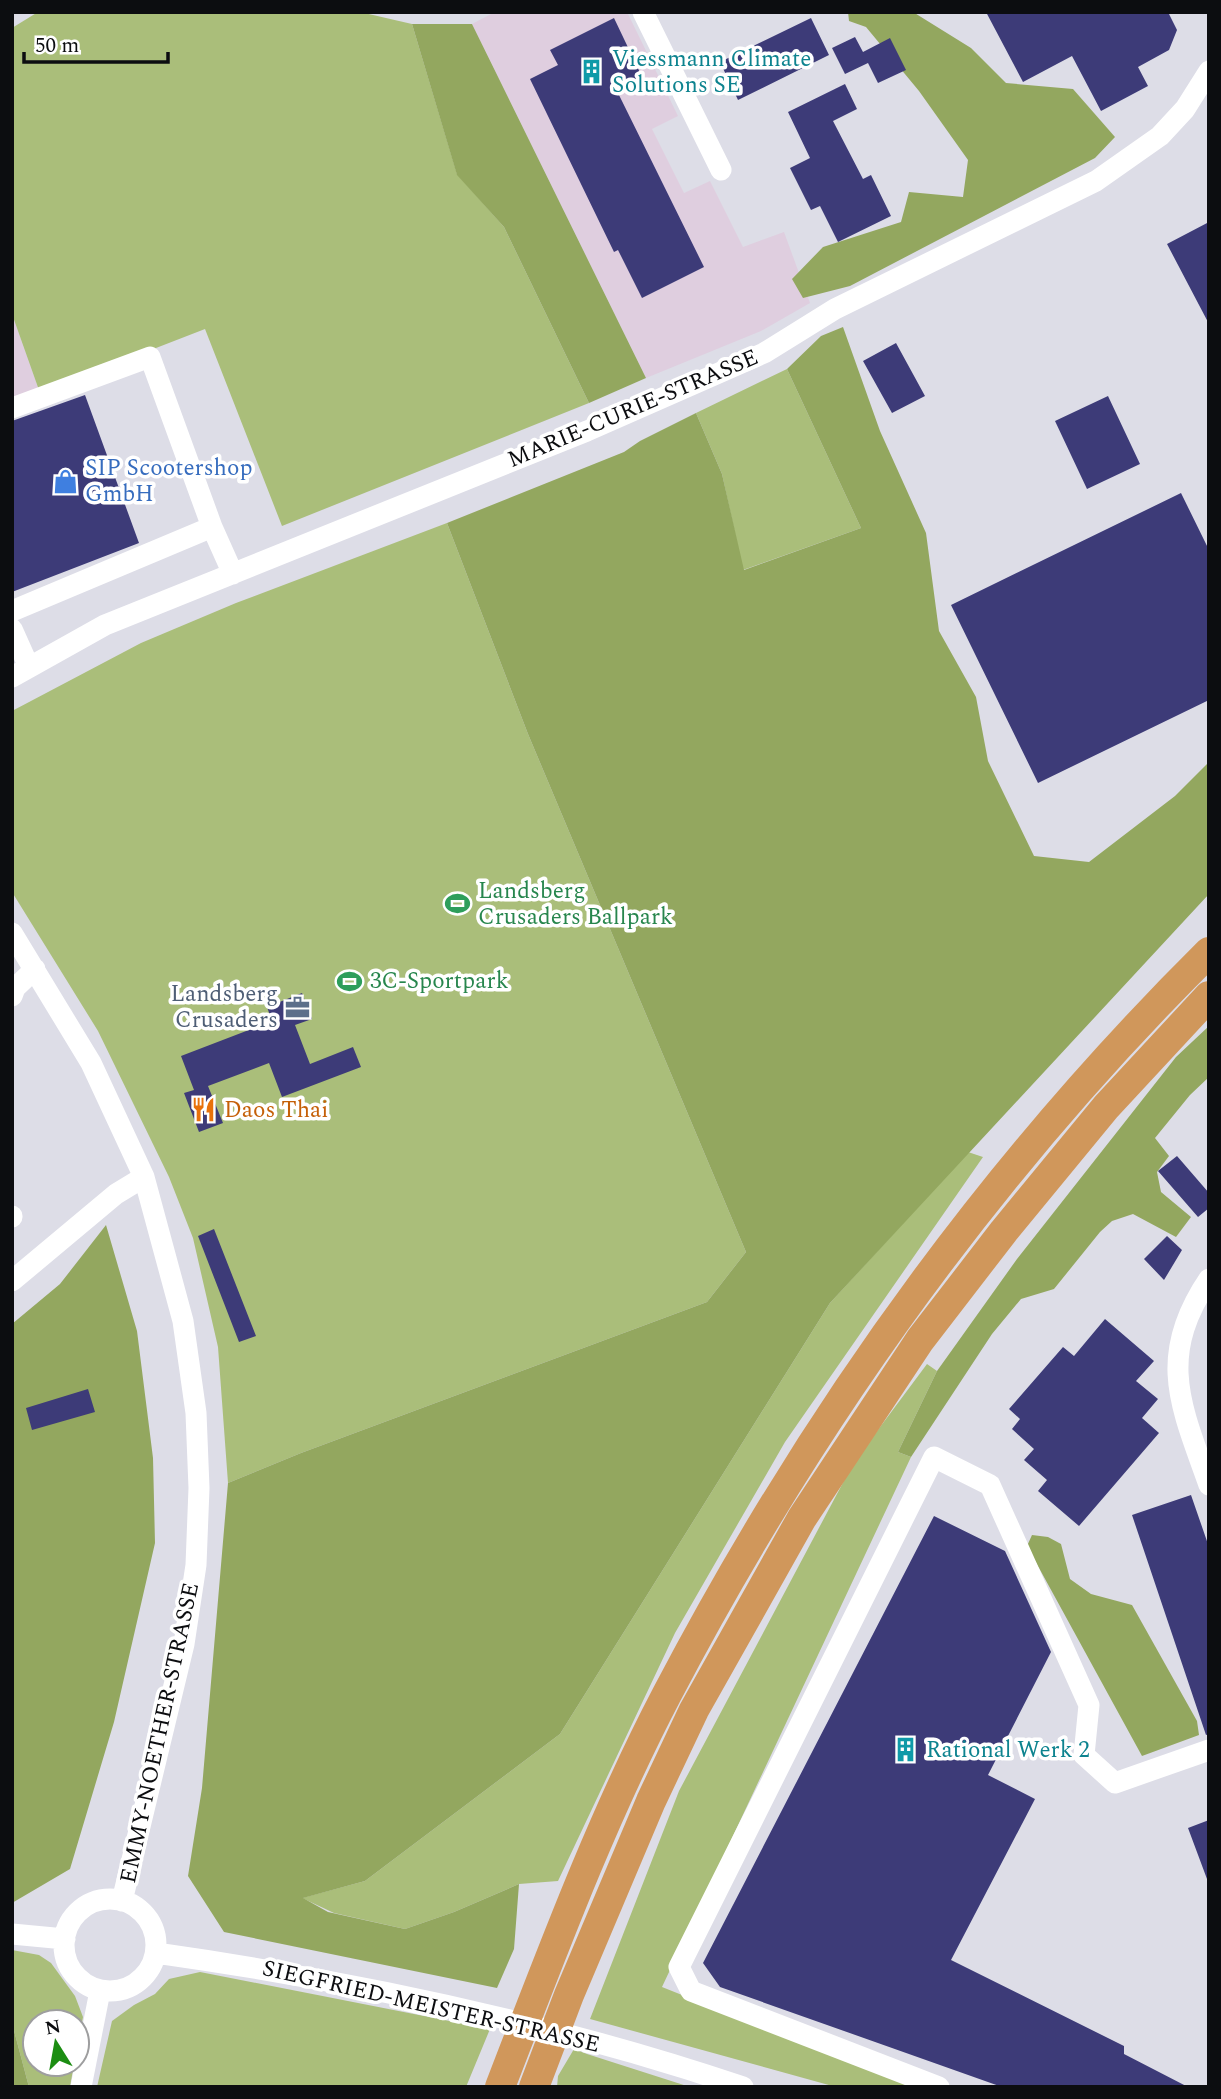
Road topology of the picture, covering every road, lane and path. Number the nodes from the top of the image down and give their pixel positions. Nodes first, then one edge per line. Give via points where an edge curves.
1 (643, 12) edge
2 (1209, 71) edge
3 (721, 170) dead end
4 (12, 408) edge
5 (212, 527) junction
6 (233, 574) junction
7 (12, 611) edge
8 (12, 629) edge
9 (20, 672) edge
10 (12, 933) edge
11 (1209, 952) edge
12 (35, 969) junction
13 (12, 996) edge
14 (1209, 996) edge
15 (144, 1177) junction
16 (1209, 1279) edge
17 (12, 1281) edge
18 (1209, 1485) edge
19 (1209, 1750) edge
20 (122, 1901) junction
21 (12, 1934) edge
22 (65, 1939) junction
23 (156, 1953) junction
24 (100, 1991) junction
25 (515, 2048) junction
26 (541, 2078) edge
27 (81, 2087) edge
28 (480, 2087) edge
29 (500, 2087) edge
30 (743, 2087) edge
31 (939, 2087) edge

1 - 3 street
2 - 6 street, MARIE-CURIE-STRASSE via 1185,110 1160,136 1096,181 835,310 764,353 587,431
4 - 5 street via 150,357
5 - 6 street
5 - 7 street
6 - 9 street, MARIE-CURIE-STRASSE via 106,625
8 - 9 street
10 - 12 street, EMMY-NOETHER-STRASSE
11 - 25 highway via 1080,1089 979,1209 823,1426 667,1695 622,1788
12 - 13 street
12 - 15 street, EMMY-NOETHER-STRASSE via 91,1063
14 - 26 highway via 1106,1107 1004,1231 920,1340 802,1518 694,1710 651,1801 569,1995
15 - 17 street via 116,1194
15 - 20 street, EMMY-NOETHER-STRASSE via 183,1321 195,1413 199,1501 196,1565 184,1644
16 - 18 street via 1181,1334 1177,1366 1180,1405
19 - 31 street via 1115,1783 1084,1755 1089,1705 990,1485 934,1457 679,1967 691,1991
20 - 22 street via 109,1899 84,1908 67,1928
20 - 23 street via 145,1915 152,1926
21 - 22 street
22 - 24 street via 69,1967 77,1978
23 - 24 street via 142,1979 115,1992
23 - 30 street, SIEGFRIED-MEISTER-STRASSE via 282,1972 489,2015
24 - 27 street
25 - 28 highway
25 - 29 highway

